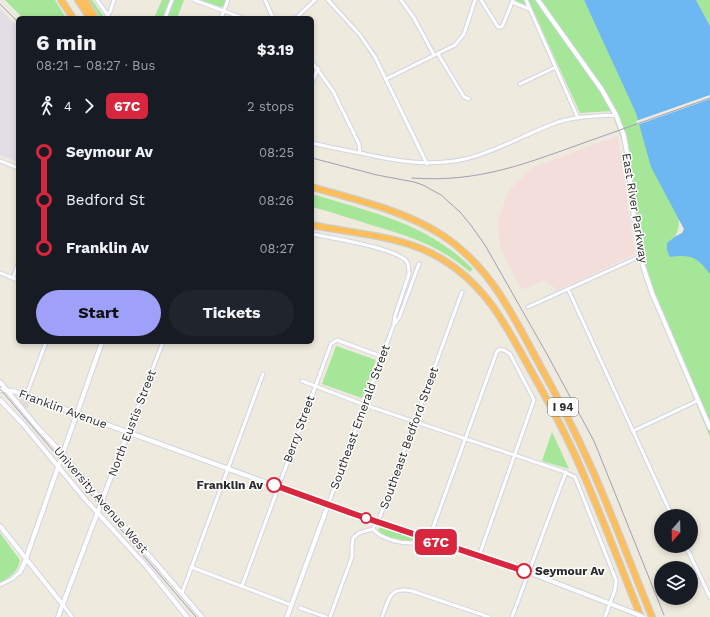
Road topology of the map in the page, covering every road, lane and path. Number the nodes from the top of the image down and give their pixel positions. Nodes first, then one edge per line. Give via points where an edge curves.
1 (61, 0) edge
2 (78, 0) edge
3 (85, 0) edge
4 (96, 0) edge
5 (114, 0) edge
6 (172, 0) edge
7 (194, 0) edge
8 (228, 0) edge
9 (264, 0) edge
10 (315, 0) edge
11 (328, 0) edge
12 (401, 0) edge
13 (475, 0) edge
14 (481, 0) edge
15 (526, 0) edge
16 (538, 0) edge
17 (512, 1) edge
18 (529, 9) junction
19 (224, 11) junction
20 (72, 16) edge
21 (89, 16) edge
22 (94, 16) edge
23 (109, 16) edge
24 (166, 16) edge
25 (222, 16) edge
26 (238, 16) edge
27 (272, 16) edge
28 (298, 16) edge
29 (436, 54) junction
30 (314, 64) edge
31 (556, 67) junction
32 (318, 68) junction
33 (314, 78) edge
34 (386, 78) junction
35 (520, 84) dead end
36 (469, 100) dead end
37 (616, 115) junction
38 (578, 118) junction
39 (314, 143) edge
40 (360, 153) junction
41 (0, 161) edge
42 (426, 164) junction
43 (16, 167) edge
44 (314, 188) edge
45 (314, 225) edge
46 (314, 234) edge
47 (641, 256) junction
48 (420, 264) dead end
49 (16, 270) edge
50 (0, 273) edge
51 (13, 278) junction
52 (16, 279) edge
53 (568, 289) junction
54 (462, 292) dead end
55 (528, 307) dead end
56 (394, 324) junction
57 (45, 344) edge
58 (101, 344) edge
59 (162, 344) edge
60 (383, 357) junction
61 (263, 374) dead end
62 (0, 382) edge
63 (302, 382) dead end
64 (315, 387) junction
65 (0, 390) edge
66 (6, 390) junction
67 (26, 396) junction
68 (0, 400) edge
69 (698, 401) junction
70 (365, 405) junction
71 (76, 414) junction
72 (415, 422) junction
73 (710, 428) edge
74 (633, 431) junction
75 (128, 432) junction
76 (465, 439) junction
77 (63, 455) junction
78 (515, 455) junction
79 (59, 468) junction
80 (228, 468) junction
81 (566, 472) junction
82 (278, 487) junction
83 (102, 501) junction
84 (328, 505) junction
85 (669, 509) edge
86 (97, 512) junction
87 (378, 522) junction
88 (0, 526) edge
89 (373, 529) junction
90 (427, 539) junction
91 (689, 553) edge
92 (479, 556) junction
93 (26, 558) junction
94 (191, 567) junction
95 (20, 572) joint
96 (528, 572) junction
97 (0, 585) edge
98 (242, 586) junction
99 (182, 593) junction
100 (710, 598) edge
101 (610, 604) junction
102 (63, 605) junction
103 (291, 605) junction
104 (300, 608) dead end
105 (58, 617) edge
106 (72, 617) edge
107 (187, 617) edge
108 (202, 617) edge
109 (287, 617) edge
110 (326, 617) edge
111 (330, 617) edge
112 (382, 617) edge
113 (489, 617) edge
114 (512, 617) edge
115 (605, 617) edge
116 (642, 617) edge
117 (652, 617) edge

1 - 20 highway
2 - 21 highway
3 - 22 highway
4 - 23 street
5 - 23 street
6 - 24 street
7 - 19 street
8 - 19 street
9 - 27 street
10 - 28 street
11 - 34 street via 363,39
12 - 29 street
13 - 29 street via 462,37 455,45
14 - 17 street via 501,28
15 - 18 street
16 - 37 street, East River Parkway via 602,90
17 - 18 street
18 - 31 street
19 - 25 street
19 - 26 street
29 - 34 street
29 - 36 street via 464,97
30 - 32 street
31 - 35 street
31 - 38 street
32 - 33 street
32 - 40 street via 338,101
34 - 42 street
37 - 38 street
37 - 47 street, East River Parkway via 628,153
38 - 42 street via 554,123 477,156 454,162
39 - 40 street
40 - 42 street
41 - 43 street
44 - 117 highway, I 94 via 393,212 422,224 455,244 487,276 508,306 568,418 592,469
45 - 116 highway, I 94 via 393,240 421,248 459,271 489,300 511,335 568,441
46 - 56 street via 382,249 396,254 407,262 409,274
47 - 53 street
47 - 69 street, East River Parkway via 652,293
48 - 56 street, Southeast Emerald Street via 399,318
49 - 51 street
50 - 51 street
51 - 52 street
53 - 55 street
53 - 74 street
54 - 72 street, Southeast Bedford Street
56 - 60 street, Southeast Emerald Street
57 - 67 street
58 - 71 street
59 - 75 street, North Eustis Street
60 - 64 street, Berry Street via 337,340 333,341
60 - 70 street, Southeast Emerald Street
61 - 80 street
62 - 66 street, University Avenue West
63 - 64 street
64 - 70 street
64 - 82 street, Berry Street
65 - 66 street, Franklin Avenue
66 - 67 street, Franklin Avenue
66 - 77 street, University Avenue West
67 - 71 street, Franklin Avenue
68 - 79 street, University Avenue West
69 - 73 street, East River Parkway
69 - 74 street
70 - 72 street
70 - 84 street, Southeast Emerald Street
71 - 75 street, Franklin Avenue
71 - 77 street
72 - 76 street
72 - 87 street, Southeast Bedford Street
74 - 85 street
75 - 80 street, Franklin Avenue
75 - 83 street, North Eustis Street
76 - 78 street
76 - 78 street via 498,350 506,351 534,400
76 - 90 street
77 - 79 street
77 - 83 street, University Avenue West
78 - 81 street
78 - 92 street
79 - 86 street, University Avenue West
79 - 93 street
80 - 82 street, Franklin Avenue
80 - 94 street
81 - 96 street
81 - 101 street via 575,477 615,576 616,585
82 - 84 street, Franklin Avenue
82 - 98 street, Berry Street
83 - 86 street, North Eustis Street
83 - 99 street, University Avenue West
84 - 87 street, Franklin Avenue
84 - 103 street, Southeast Emerald Street
86 - 102 street, North Eustis Street
86 - 107 street, University Avenue West
87 - 89 street, Southeast Bedford Street
87 - 90 street, Franklin Avenue
88 - 93 street
89 - 90 street via 380,536 394,541 416,542
89 - 111 street via 353,538 352,557
90 - 92 street, Franklin Avenue
91 - 100 street
92 - 96 street, Franklin Avenue
93 - 95 street
93 - 102 street
94 - 98 street
94 - 99 street
95 - 97 street
96 - 101 street, Franklin Avenue
96 - 114 street
98 - 103 street
99 - 108 street, University Avenue West
101 - 115 street
101 - 116 street, Franklin Avenue, bridge
102 - 105 street, North Eustis Street
102 - 106 street
103 - 109 street, Southeast Emerald Street
104 - 110 street
112 - 113 street via 390,596 396,591 403,590

